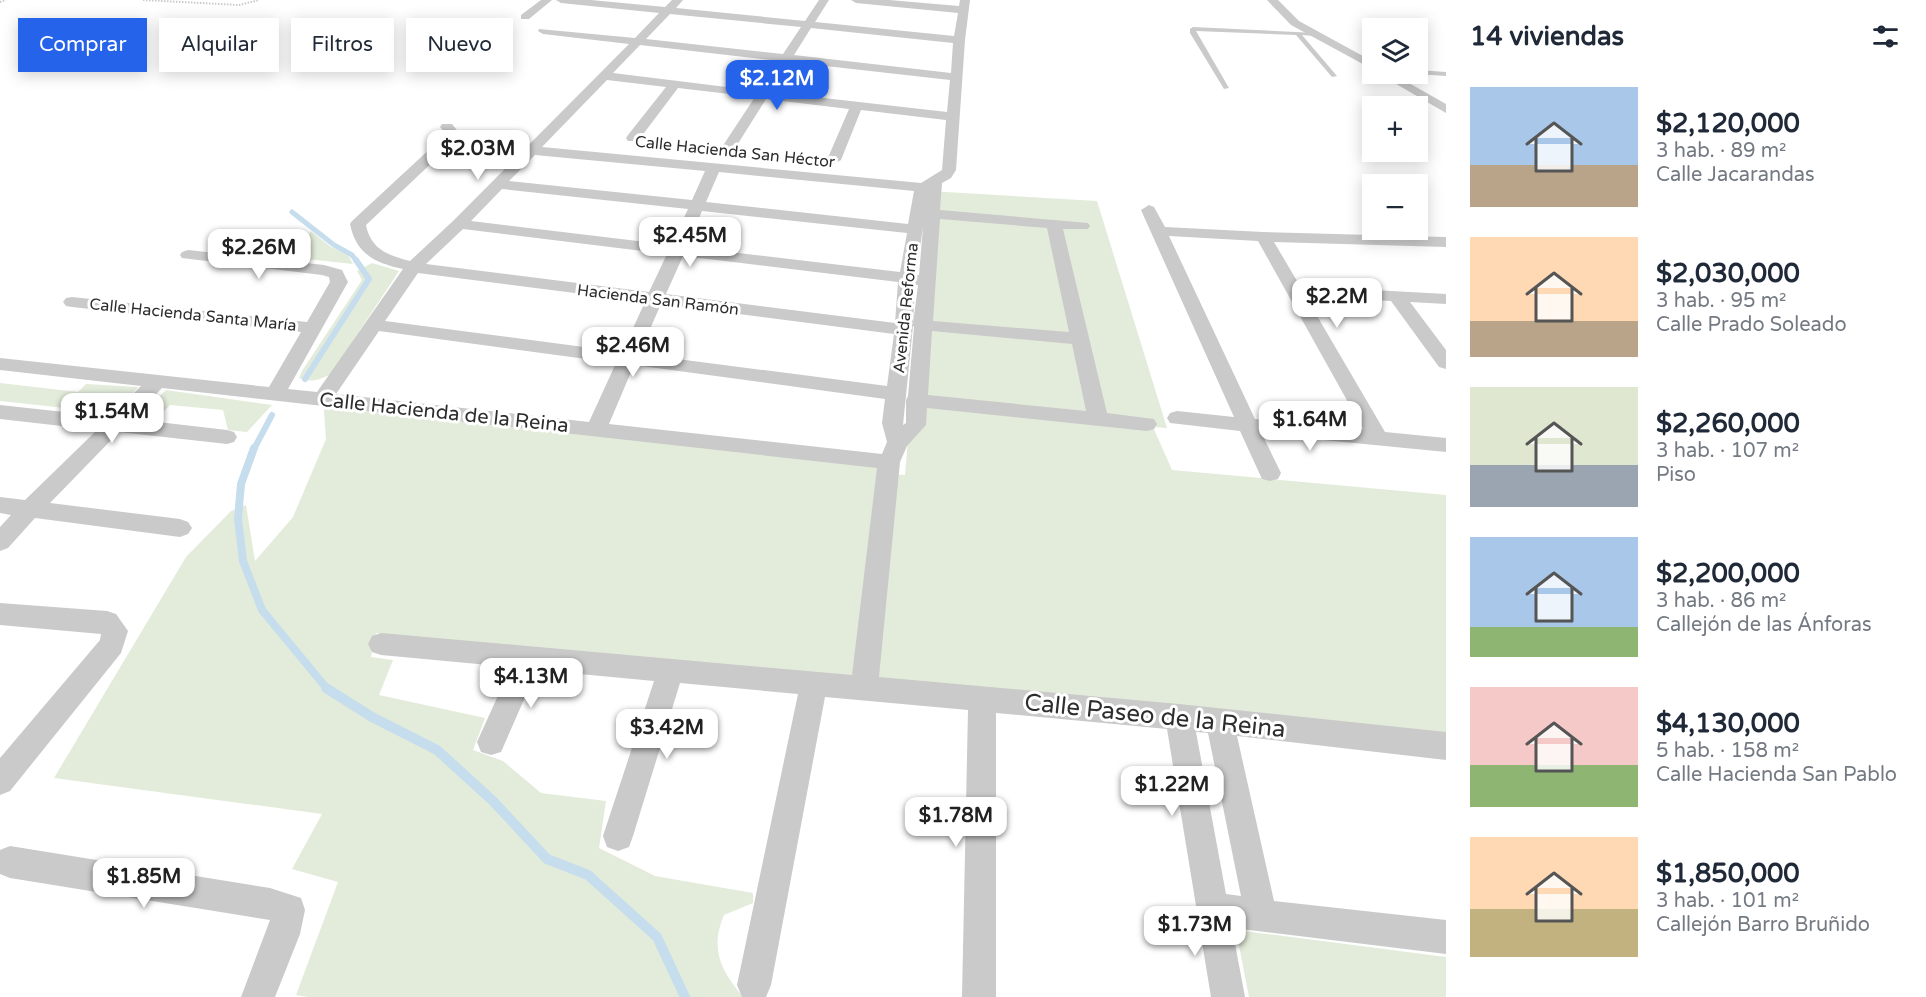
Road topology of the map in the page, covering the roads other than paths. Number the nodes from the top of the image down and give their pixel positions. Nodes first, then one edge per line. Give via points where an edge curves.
1 (547, 0) edge
2 (561, 0) edge
3 (824, 0) edge
4 (856, 0) edge
5 (1272, 0) edge
6 (672, 5) edge
7 (964, 5) edge
8 (525, 17) dead end
9 (808, 25) junction
10 (543, 32) dead end
11 (1297, 33) junction
12 (1314, 34) junction
13 (959, 40) junction
14 (637, 42) junction
15 (786, 58) junction
16 (1362, 60) edge
17 (1428, 73) edge
18 (1446, 74) edge
19 (604, 76) junction
20 (1334, 76) dead end
21 (957, 77) junction
22 (675, 84) junction
23 (1402, 84) edge
24 (1226, 88) dead end
25 (763, 94) junction
26 (857, 105) junction
27 (1446, 109) edge
28 (953, 117) junction
29 (447, 127) dead end
30 (633, 138) dead end
31 (729, 147) dead end
32 (531, 150) junction
33 (834, 160) dead end
34 (714, 168) junction
35 (498, 184) junction
36 (931, 186) junction
37 (697, 206) junction
38 (1149, 210) dead end
39 (922, 219) junction
40 (459, 224) junction
41 (1054, 224) junction
42 (1082, 226) dead end
43 (1158, 231) junction
44 (1263, 237) junction
45 (1446, 242) edge
46 (677, 249) junction
47 (188, 255) dead end
48 (413, 267) junction
49 (906, 278) junction
50 (926, 282) junction
51 (1294, 291) junction
52 (1396, 297) junction
53 (1446, 299) edge
54 (654, 300) junction
55 (72, 302) dead end
56 (375, 325) junction
57 (922, 325) junction
58 (314, 328) junction
59 (904, 330) junction
60 (1079, 339) junction
61 (628, 358) junction
62 (1446, 363) edge
63 (0, 364) edge
64 (158, 381) junction
65 (275, 394) junction
66 (896, 394) junction
67 (323, 399) junction
68 (916, 400) junction
69 (0, 412) edge
70 (1098, 418) junction
71 (1177, 418) dead end
72 (1147, 423) dead end
73 (115, 424) junction
74 (1247, 426) junction
75 (596, 429) junction
76 (227, 437) dead end
77 (1378, 440) junction
78 (1446, 445) edge
79 (894, 452) junction
80 (1270, 473) dead end
81 (0, 505) edge
82 (30, 509) junction
83 (180, 528) dead end
84 (0, 542) edge
85 (0, 614) edge
86 (381, 644) dead end
87 (529, 657) junction
88 (671, 670) junction
89 (814, 683) junction
90 (864, 687) junction
91 (982, 699) junction
92 (1179, 717) junction
93 (1220, 722) junction
94 (491, 742) dead end
95 (1446, 746) edge
96 (0, 781) edge
97 (618, 836) dead end
98 (10, 862) dead end
99 (1213, 908) junction
100 (1261, 916) junction
101 (1446, 937) edge
102 (754, 985) dead end
103 (258, 997) edge
104 (979, 997) edge
105 (1228, 997) edge

1 - 8 street
2 - 6 street
3 - 9 street
4 - 7 street
5 - 12 street via 1295,23
6 - 9 street
6 - 14 street
7 - 13 street, Avenida Reforma
9 - 13 street
9 - 15 street
10 - 14 street
11 - 12 lane
11 - 20 lane
11 - 24 lane via 1193,29
12 - 16 street
13 - 21 street, Avenida Reforma
14 - 15 street
14 - 19 street
15 - 21 street
15 - 25 street
17 - 18 lane
19 - 22 street
19 - 32 street
21 - 28 street, Avenida Reforma
22 - 25 street
22 - 30 street
23 - 27 street
25 - 26 street
25 - 31 street
26 - 28 street
26 - 33 street
28 - 36 street, Avenida Reforma via 949,171
29 - 48 street, Hacienda San Ramón via 452,136 358,224 364,246 375,255
32 - 34 street, Calle Hacienda San Héctor
32 - 35 street
34 - 36 street, Calle Hacienda San Héctor
34 - 37 street
35 - 37 street
35 - 40 street
36 - 39 street, Avenida Reforma
37 - 39 street
37 - 46 street
38 - 43 street
39 - 41 street
39 - 49 street, Avenida Reforma
39 - 50 street, Avenida Reforma
40 - 46 street
40 - 48 street
41 - 42 street
41 - 60 street
43 - 44 street
43 - 74 street
44 - 45 street
44 - 51 street
46 - 49 street
46 - 54 street
47 - 58 street via 336,273 339,282
48 - 54 street, Hacienda San Ramón
48 - 56 street
49 - 50 street
49 - 59 street, Avenida Reforma
50 - 57 street, Avenida Reforma
51 - 52 street
51 - 77 street
52 - 53 street
52 - 62 street
54 - 59 street, Hacienda San Ramón
54 - 61 street
55 - 58 street, Calle Hacienda Santa María
56 - 61 street
56 - 67 street
57 - 60 street
57 - 68 street, Avenida Reforma
58 - 65 street
59 - 66 street, Avenida Reforma
60 - 70 street
61 - 66 street
61 - 75 street
63 - 64 street, Calle Hacienda de la Reina
64 - 65 street, Calle Hacienda de la Reina
64 - 73 street
65 - 67 street, Calle Hacienda de la Reina
66 - 79 street, Avenida Reforma
67 - 75 street, Calle Hacienda de la Reina
68 - 70 street
68 - 79 street, Avenida Reforma via 916,425
69 - 73 street
70 - 72 street
71 - 74 street
73 - 76 street
73 - 82 street
74 - 77 street
74 - 80 street
75 - 79 street, Calle Hacienda de la Reina
77 - 78 street
79 - 90 street, Avenida Reforma
81 - 82 street
82 - 83 street
82 - 84 street
85 - 96 street via 107,622 115,631 112,645
86 - 87 street, Calle Paseo de la Reina
87 - 88 street, Calle Paseo de la Reina
87 - 94 street
88 - 89 street, Calle Paseo de la Reina
88 - 97 street
89 - 90 street, Calle Paseo de la Reina
89 - 102 street
90 - 91 street, Calle Paseo de la Reina
91 - 92 street, Calle Paseo de la Reina
91 - 104 street
92 - 93 street, Calle Paseo de la Reina
92 - 99 street
93 - 95 street, Calle Paseo de la Reina
93 - 100 street
98 - 103 street via 289,910
99 - 100 street
99 - 105 street
100 - 101 street

